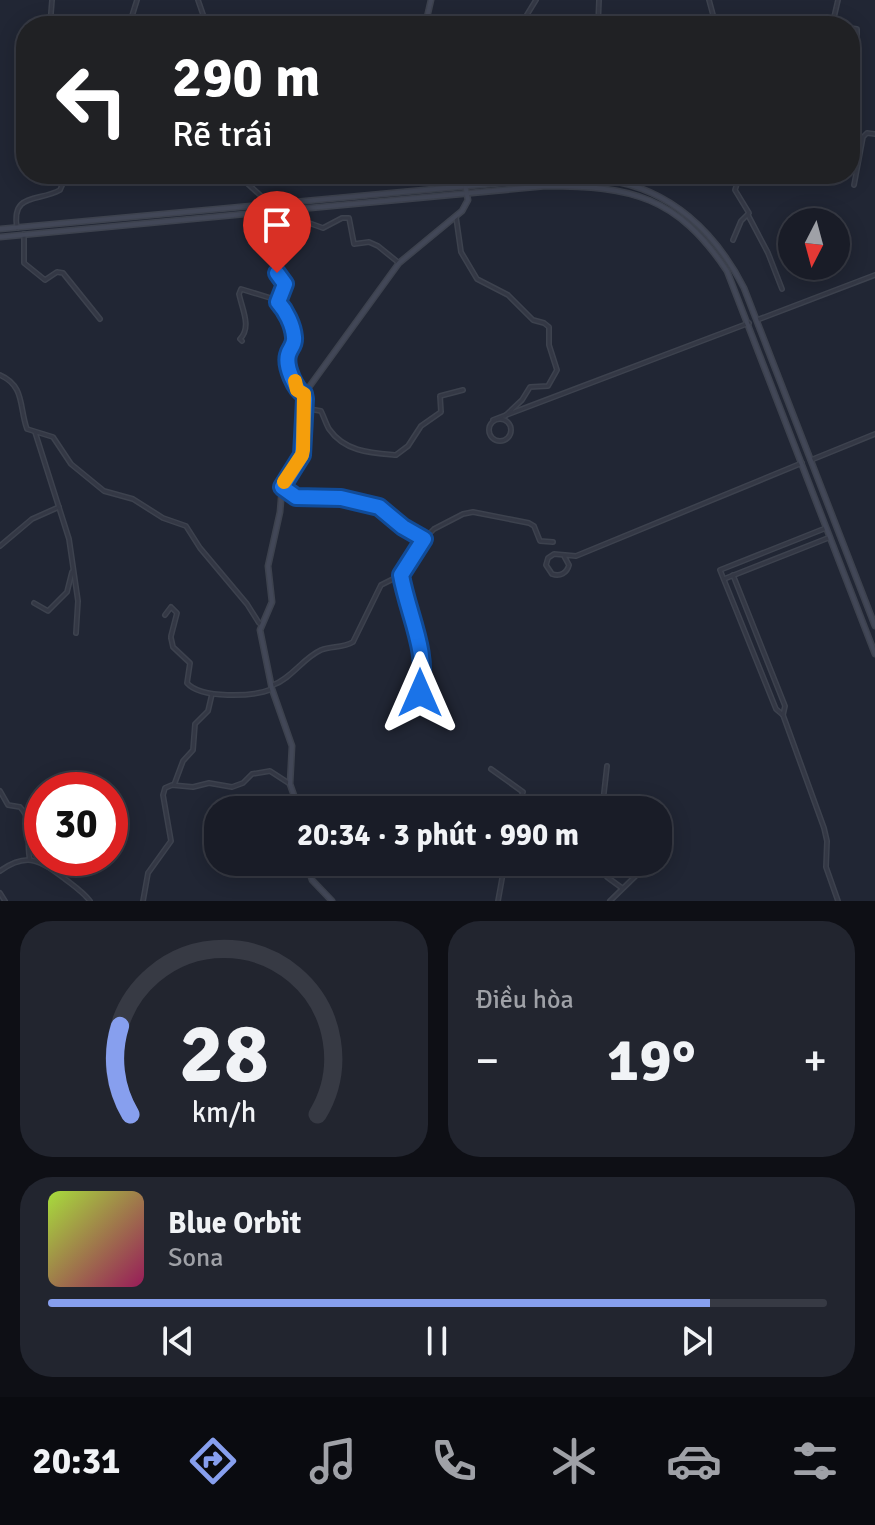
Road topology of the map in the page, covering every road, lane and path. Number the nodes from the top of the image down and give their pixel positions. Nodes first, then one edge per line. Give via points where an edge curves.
1 (875, 134) edge
2 (860, 151) edge
3 (63, 184) edge
4 (248, 184) edge
5 (465, 184) edge
6 (512, 184) edge
7 (627, 184) edge
8 (737, 184) edge
9 (467, 191) junction
10 (670, 203) junction
11 (272, 206) junction
12 (663, 207) junction
13 (225, 209) junction
14 (279, 211) junction
15 (748, 215) junction
16 (226, 216) junction
17 (456, 217) junction
18 (289, 227) junction
19 (17, 228) junction
20 (0, 229) edge
21 (24, 234) junction
22 (0, 237) edge
23 (733, 240) dead end
24 (399, 263) junction
25 (875, 275) edge
26 (782, 289) dead end
27 (278, 300) junction
28 (100, 319) dead end
29 (757, 320) junction
30 (749, 323) junction
31 (242, 341) dead end
32 (0, 375) edge
33 (463, 390) dead end
34 (304, 394) junction
35 (304, 408) junction
36 (508, 416) junction
37 (493, 420) junction
38 (510, 425) junction
39 (35, 432) junction
40 (875, 434) edge
41 (811, 460) junction
42 (802, 463) junction
43 (282, 487) junction
44 (59, 507) junction
45 (826, 528) junction
46 (830, 537) junction
47 (424, 539) junction
48 (553, 542) dead end
49 (0, 546) edge
50 (564, 556) junction
51 (576, 556) junction
52 (569, 565) junction
53 (73, 567) junction
54 (401, 575) junction
55 (733, 575) junction
56 (724, 579) junction
57 (34, 603) dead end
58 (165, 615) dead end
59 (262, 624) junction
60 (875, 626) edge
61 (76, 633) dead end
62 (875, 654) edge
63 (271, 687) junction
64 (212, 692) junction
65 (409, 711) dead end
66 (783, 715) junction
67 (607, 766) dead end
68 (491, 769) dead end
69 (290, 784) junction
70 (174, 785) junction
71 (0, 791) edge
72 (294, 796) edge
73 (521, 796) edge
74 (604, 796) edge
75 (24, 813) edge
76 (24, 861) edge
77 (0, 871) edge
78 (63, 876) edge
79 (311, 876) edge
80 (502, 876) edge
81 (606, 876) edge
82 (635, 876) edge
83 (622, 888) junction
84 (0, 893) edge
85 (5, 901) edge
86 (90, 901) edge
87 (143, 901) edge
88 (332, 901) edge
89 (498, 901) edge
90 (610, 901) edge
91 (838, 901) edge

1 - 2 street via 867,133
3 - 19 street via 60,190 30,198 18,208
4 - 11 street
5 - 9 street
6 - 9 street
7 - 10 street
8 - 15 street
9 - 11 street
9 - 12 street via 606,188
9 - 14 street
9 - 17 street via 467,203
10 - 12 street
10 - 29 street via 721,248
11 - 13 street
12 - 30 street via 715,253
13 - 16 street
13 - 19 street
14 - 16 street
14 - 18 street
15 - 23 street
15 - 26 street
16 - 21 street
17 - 24 street
17 - 36 street via 461,252 477,279 549,327 557,370 548,386 530,387
18 - 24 street via 309,223 323,228 349,218 354,244 369,242
18 - 27 street via 276,250 276,269 285,284
19 - 20 street
21 - 22 street
21 - 28 street via 24,263 45,280 57,272 65,275
24 - 34 street
25 - 29 street
27 - 31 street via 241,289 247,326
27 - 34 street via 294,335 290,366 297,390
29 - 30 street
29 - 41 street
30 - 36 street
30 - 42 street
32 - 39 street via 19,390 25,426
33 - 35 street via 440,396 441,412 396,455 360,451 336,437 321,411
34 - 35 street
35 - 43 street via 302,455
36 - 37 street
36 - 38 street
37 - 38 street
37 - 38 street via 489,434 497,441 508,438
39 - 44 street
39 - 59 street via 53,437 71,464 103,491 133,499 186,526
40 - 41 street
41 - 60 street
42 - 45 street
42 - 51 street
43 - 47 street via 296,497 341,498 379,507
43 - 59 street via 268,566 272,602
44 - 49 street via 32,519
44 - 53 street
45 - 46 street
45 - 56 street via 720,570
46 - 55 street
46 - 62 street
47 - 48 street via 473,512 529,523 540,541
47 - 54 street
50 - 51 street
50 - 52 street
50 - 52 street via 551,555 547,568 559,575
51 - 52 street
53 - 57 street via 69,589 58,602 48,611
53 - 61 street via 79,606
54 - 63 street via 381,585 353,642 320,651
54 - 65 street via 420,639 423,674
55 - 56 street
55 - 66 street via 785,706
56 - 66 street via 776,709
58 - 64 street via 171,607 177,613 171,637 173,647 190,663 189,686
59 - 63 street
63 - 64 street via 248,695
63 - 69 street via 292,746
64 - 70 street via 208,711 195,724 193,750
66 - 91 street via 824,828 826,867
67 - 74 street
68 - 73 street via 523,792
69 - 70 street via 270,771 252,774 232,787
69 - 72 street
70 - 87 street via 163,791 171,841 148,873
71 - 75 street via 8,805
76 - 77 street
78 - 86 street
79 - 88 street
80 - 89 street
81 - 83 street
82 - 83 street
83 - 90 street
84 - 85 street

